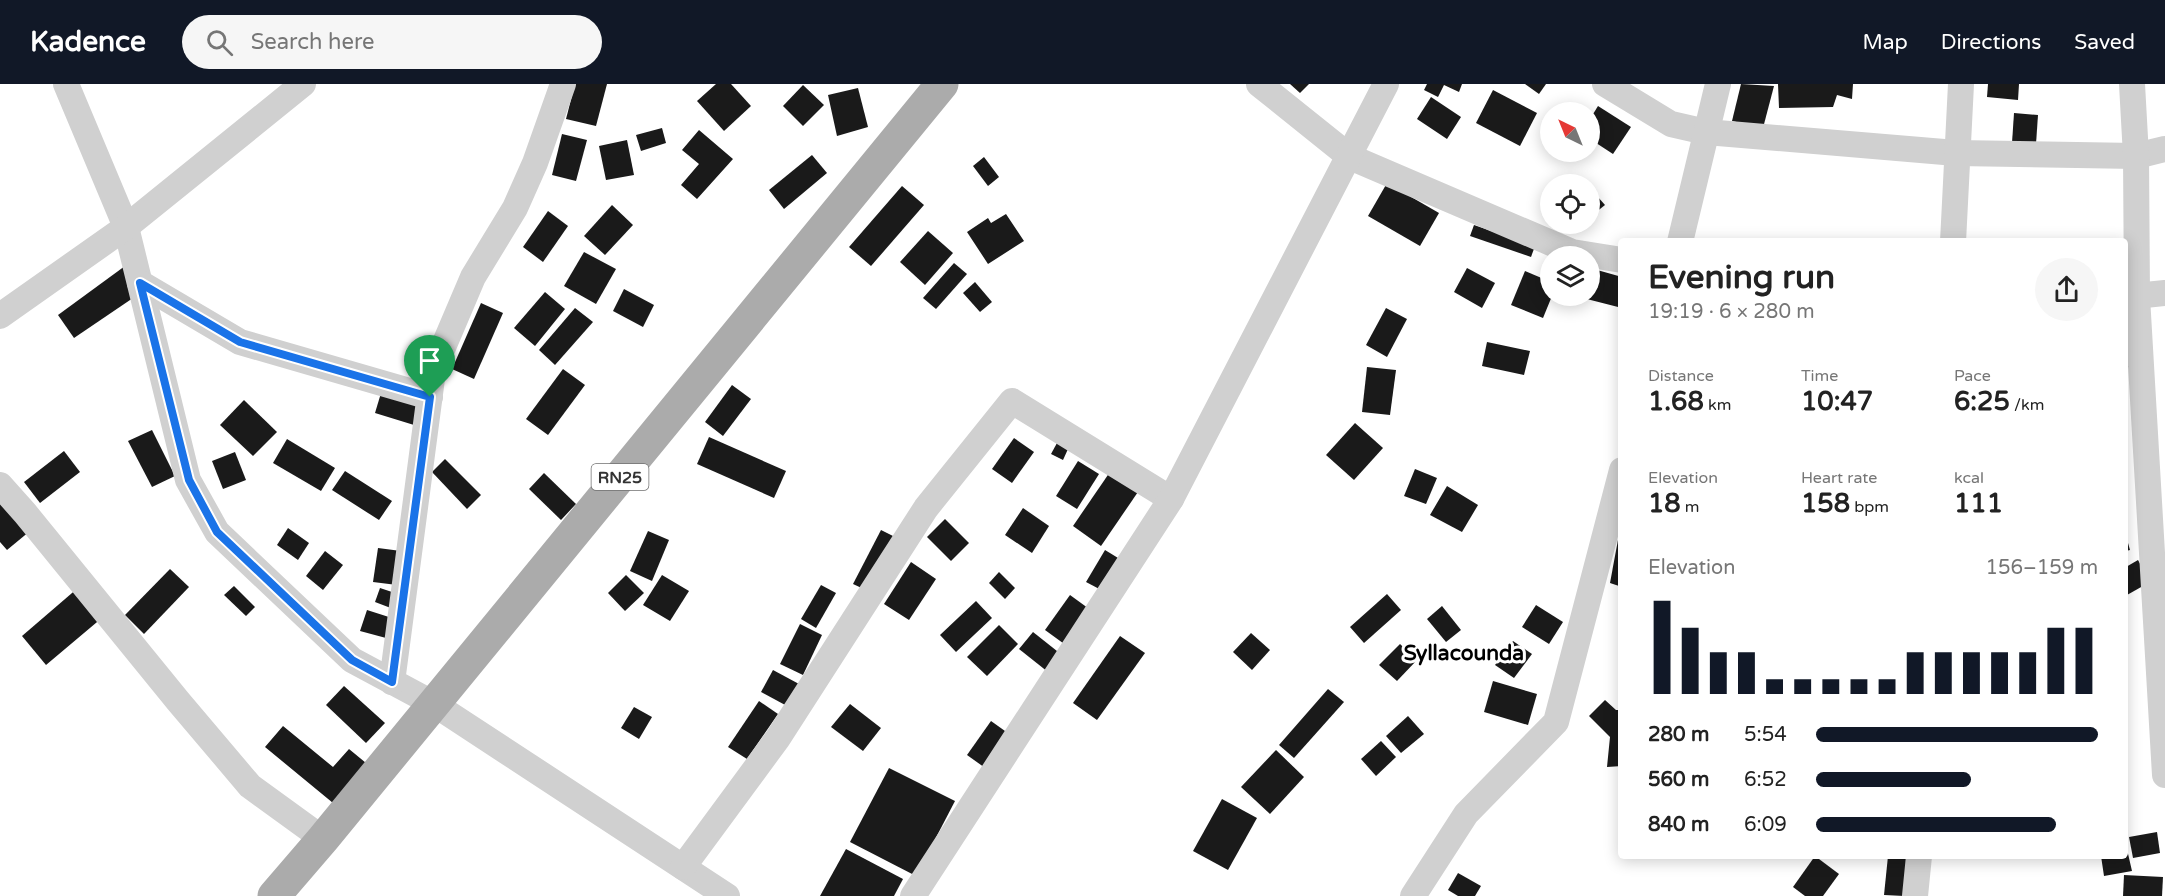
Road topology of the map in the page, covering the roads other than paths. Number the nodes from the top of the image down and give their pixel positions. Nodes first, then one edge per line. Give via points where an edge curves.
1 (66, 84) edge
2 (303, 84) edge
3 (563, 84) edge
4 (942, 84) edge
5 (1260, 84) edge
6 (1386, 84) edge
7 (1605, 84) edge
8 (1718, 84) edge
9 (1961, 84) edge
10 (2132, 84) edge
11 (1706, 132) junction
12 (2165, 149) edge
13 (1956, 153) junction
14 (2136, 156) junction
15 (1350, 157) junction
16 (126, 227) junction
17 (1681, 238) edge
18 (1953, 238) edge
19 (1618, 259) edge
20 (140, 283) junction
21 (2165, 293) edge
22 (2131, 297) edge
23 (0, 316) edge
24 (430, 397) junction
25 (0, 485) edge
26 (1618, 486) edge
27 (1171, 499) junction
28 (392, 682) junction
29 (434, 704) junction
30 (2165, 775) edge
31 (324, 839) junction
32 (1919, 859) edge
33 (683, 867) junction
34 (274, 896) edge
35 (727, 896) edge
36 (913, 896) edge
37 (1413, 896) edge
38 (1915, 896) edge

1 - 16 street
2 - 16 street
3 - 24 street via 519,199 468,287 433,371
4 - 29 main road, RN25
5 - 15 street
6 - 15 street
7 - 11 street via 1671,124
8 - 11 street
9 - 13 street
10 - 14 street
11 - 13 street
11 - 17 street
12 - 14 street
13 - 14 street
13 - 18 street
14 - 22 street
15 - 19 street via 1572,252
15 - 27 street
16 - 20 street
16 - 23 street
20 - 24 street via 240,342
20 - 28 street via 189,480 217,532 352,660
21 - 22 street
22 - 30 street
24 - 28 street
25 - 31 street via 250,786
26 - 37 street via 1557,722 1466,814
27 - 33 street via 1012,401 926,508 778,738
27 - 36 street
28 - 29 street
29 - 31 main road, RN25
29 - 33 street
31 - 34 main road, RN25
32 - 38 street
33 - 35 street

